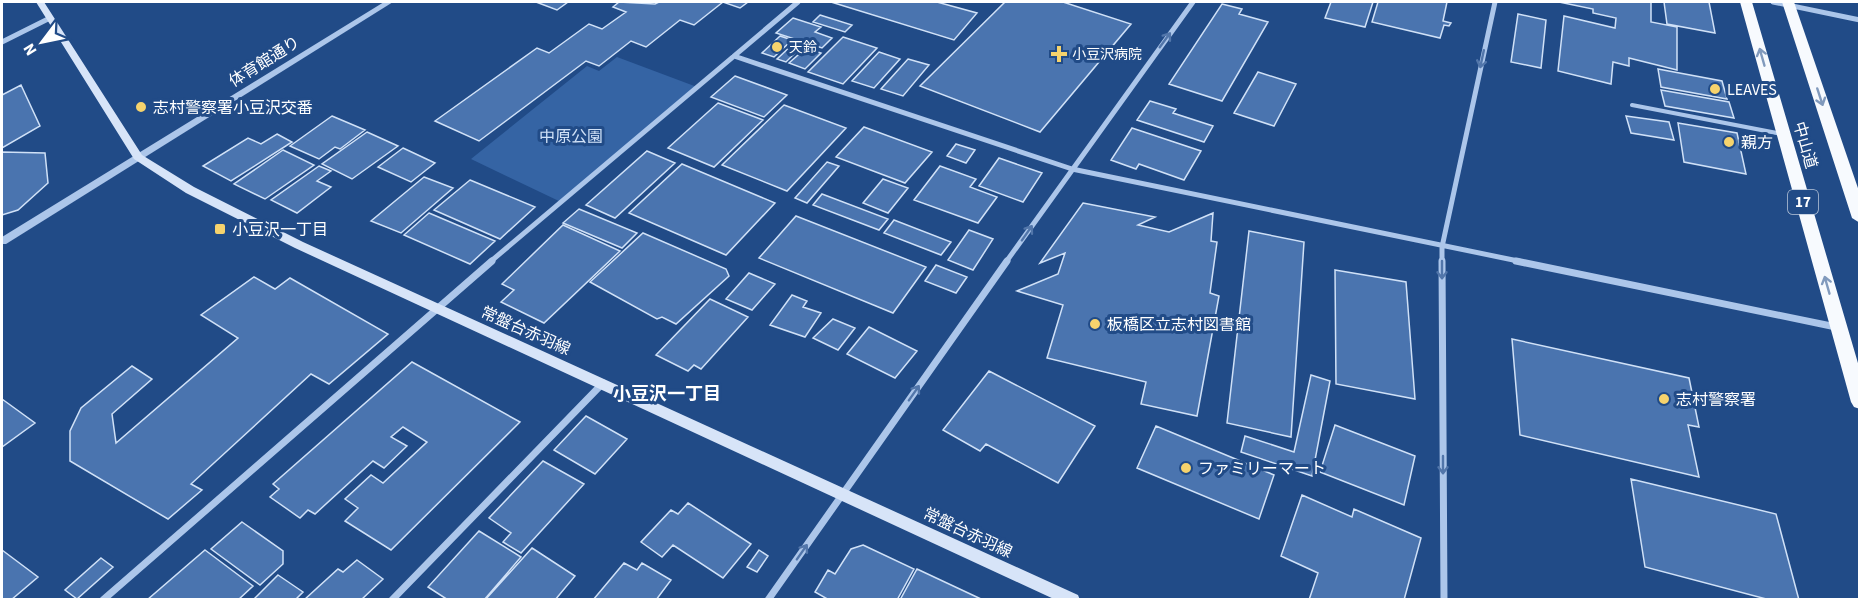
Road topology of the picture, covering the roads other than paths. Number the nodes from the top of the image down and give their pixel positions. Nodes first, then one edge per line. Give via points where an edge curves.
1 (40, 2) edge
2 (389, 2) edge
3 (798, 2) edge
4 (1193, 2) edge
5 (1495, 2) edge
6 (1746, 2) edge
7 (1773, 2) edge
8 (1789, 3) edge
9 (50, 18) junction
10 (1860, 20) edge
11 (2, 42) edge
12 (734, 56) junction
13 (1632, 105) dead end
14 (1784, 135) junction
15 (138, 157) junction
16 (1071, 169) junction
17 (1860, 218) edge
18 (2, 241) edge
19 (1442, 247) junction
20 (437, 307) junction
21 (1839, 328) junction
22 (603, 383) junction
23 (1860, 402) edge
24 (844, 492) junction
25 (103, 600) edge
26 (392, 600) edge
27 (768, 600) edge
28 (1073, 600) edge
29 (1444, 600) edge

1 - 9 main road, 常盤台赤羽線
2 - 15 street, 体育館通り
3 - 12 street
16 -> 4 street
5 -> 19 street
14 -> 6 highway, 中山道 / 17
7 - 8 street
8 - 10 street
8 -> 17 highway, 中山道
9 - 11 street
9 - 15 main road, 常盤台赤羽線
12 - 16 street
12 - 20 street
13 - 14 lane
21 -> 14 highway, 中山道 / 17
15 - 18 street, 体育館通り
15 - 20 main road, 常盤台赤羽線 via 190,190 299,245
16 - 19 street
24 -> 16 street
19 - 21 street
19 -> 29 street
20 - 22 main road, 常盤台赤羽線
20 - 25 street
21 - 23 highway, 中山道 / 17
22 - 24 main road, 常盤台赤羽線
22 - 26 street
27 -> 24 street
24 - 28 main road, 常盤台赤羽線

